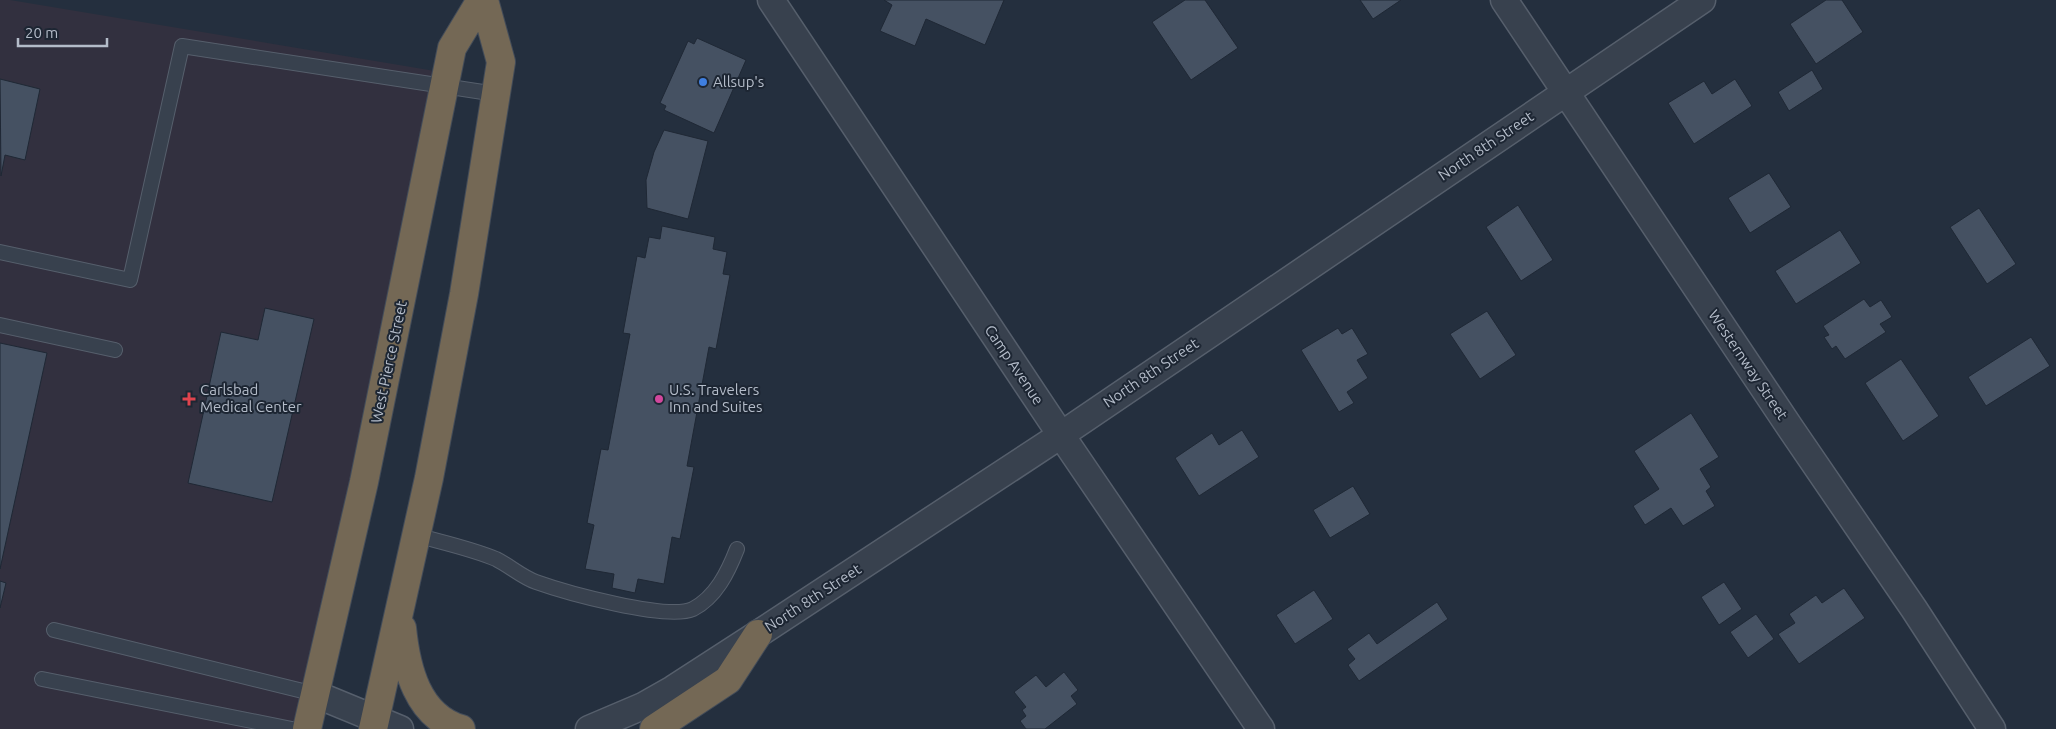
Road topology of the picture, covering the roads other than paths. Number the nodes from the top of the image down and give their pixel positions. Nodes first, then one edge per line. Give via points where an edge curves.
1 (482, 0) edge
2 (771, 0) edge
3 (1504, 0) edge
4 (1702, 0) edge
5 (445, 86) junction
6 (1565, 92) junction
7 (496, 94) junction
8 (0, 252) edge
9 (0, 325) edge
10 (115, 350) dead end
11 (1060, 435) junction
12 (416, 535) junction
13 (737, 549) dead end
14 (400, 610) junction
15 (54, 630) dead end
16 (758, 634) junction
17 (42, 679) dead end
18 (316, 694) junction
19 (383, 726) edge
20 (292, 729) edge
21 (307, 729) edge
22 (461, 729) edge
23 (589, 729) edge
24 (654, 729) edge
25 (1260, 729) edge
26 (1992, 729) edge

1 - 5 highway, West Pierce Street via 452,48
1 - 7 highway, West Pierce Street via 501,62
2 - 11 street, Camp Avenue
3 - 6 street, Westernway Street
4 - 6 street, North 8th Street
5 - 7 lane
5 - 8 lane via 182,46 130,280
5 - 18 highway, West Pierce Street via 364,482
6 - 11 street, North 8th Street
6 - 26 street, Westernway Street
7 - 12 highway, West Pierce Street via 464,294
9 - 10 lane
11 - 16 street, North 8th Street
11 - 25 street, Camp Avenue
12 - 13 lane via 496,559 534,582 603,602 666,611 692,610 711,595 727,574
12 - 14 highway, West Pierce Street
14 - 19 highway, West Pierce Street
14 - 22 highway via 404,655 410,677 435,715
15 - 18 lane
16 - 23 street, North 8th Street via 643,706
16 - 24 highway via 728,680
17 - 20 lane
18 - 19 street
18 - 21 highway, West Pierce Street

